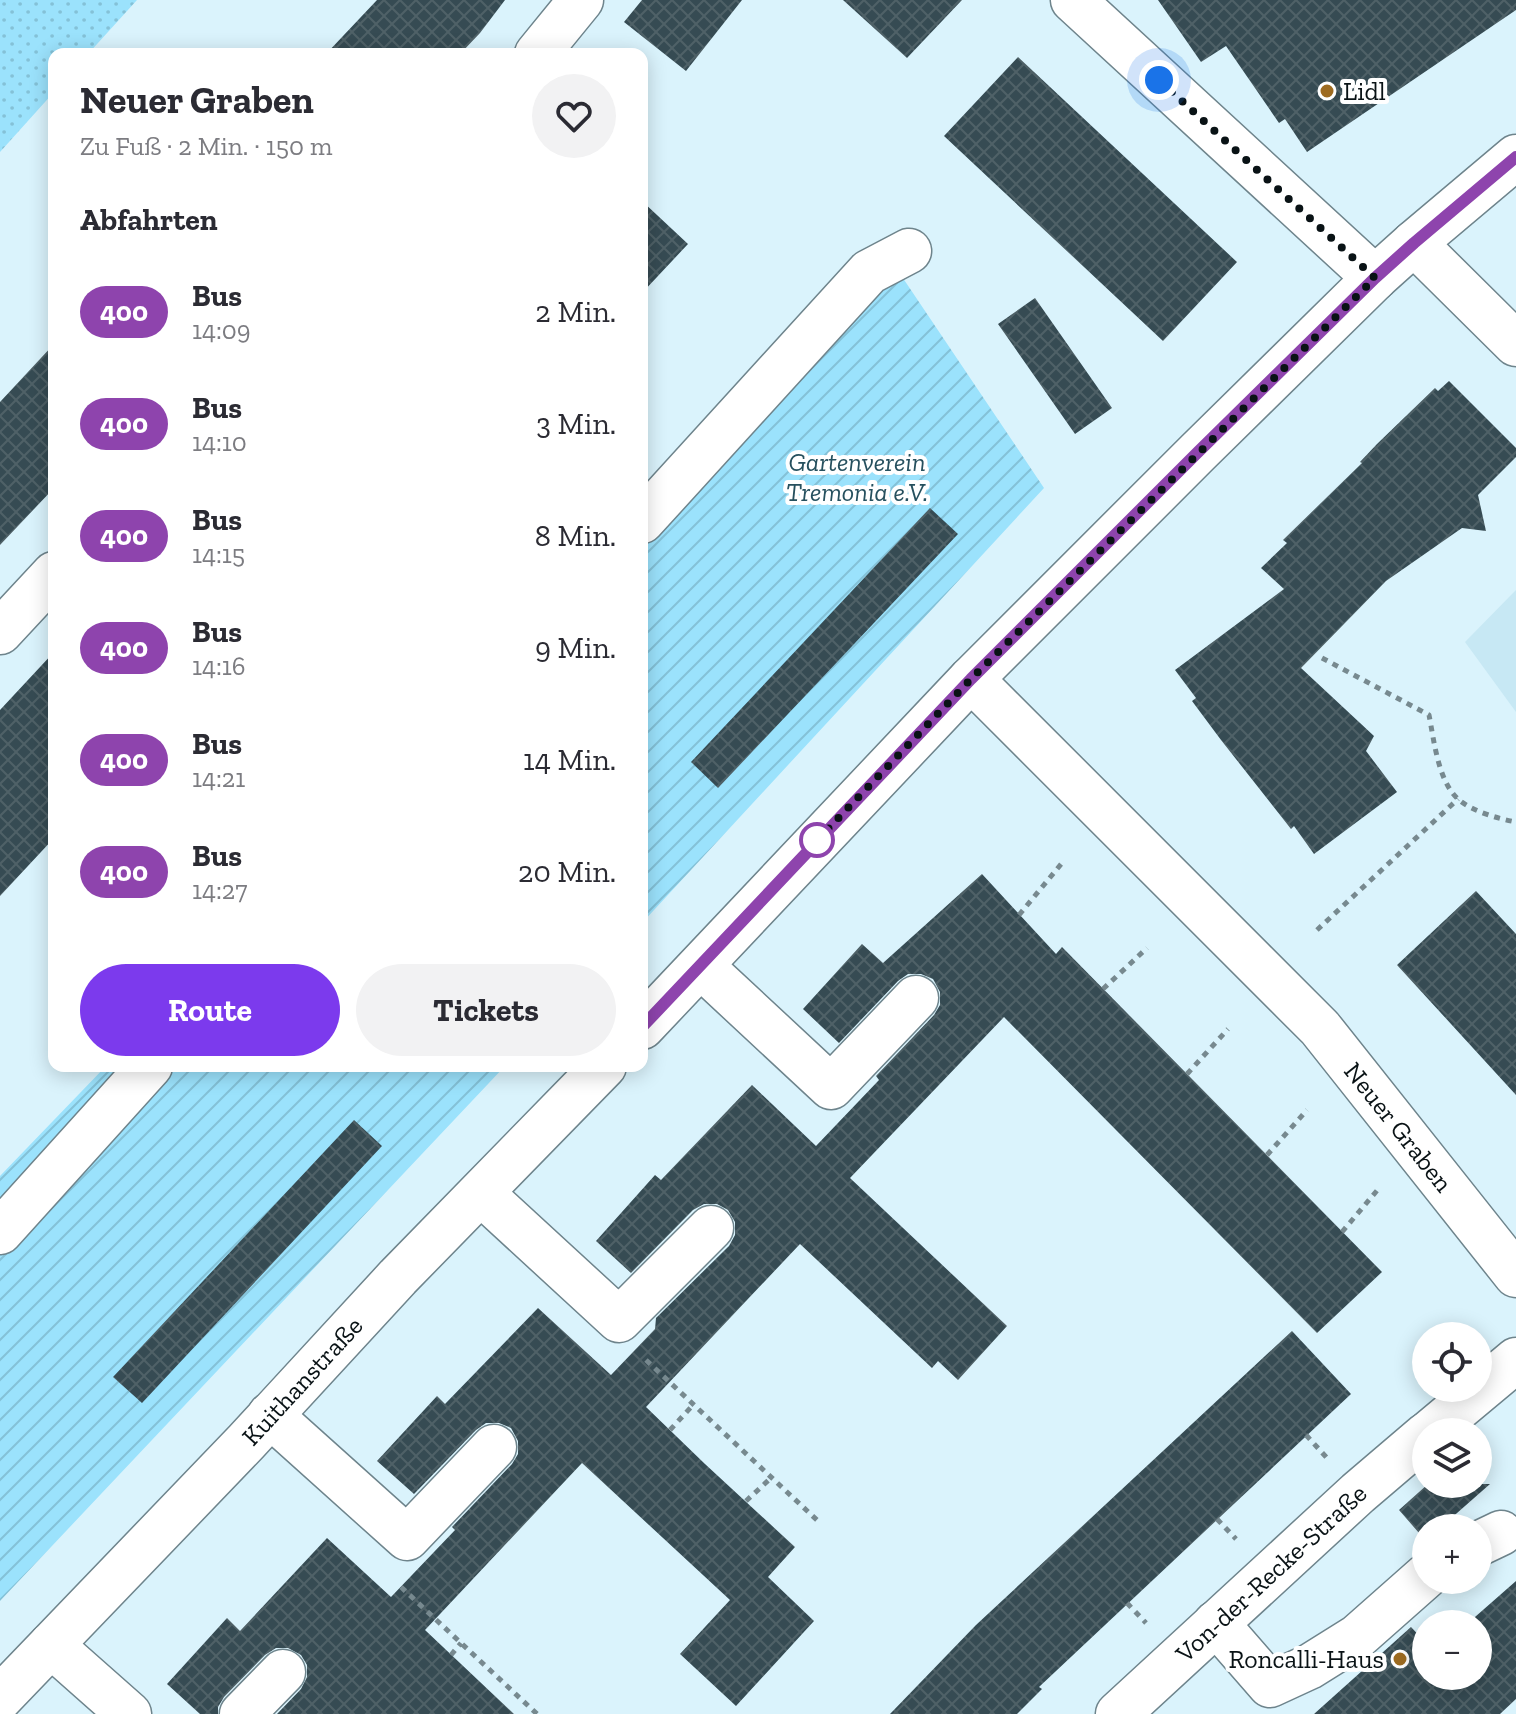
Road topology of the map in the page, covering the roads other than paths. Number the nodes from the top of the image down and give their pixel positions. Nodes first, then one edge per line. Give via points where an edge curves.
1 (581, 0) edge
2 (1073, 0) edge
3 (542, 48) edge
4 (1516, 157) edge
5 (1414, 243) junction
6 (909, 251) dead end
7 (1375, 278) junction
8 (1516, 344) edge
9 (648, 514) edge
10 (48, 580) edge
11 (0, 632) edge
12 (971, 679) junction
13 (701, 966) junction
14 (916, 998) dead end
15 (648, 1021) edge
16 (145, 1072) edge
17 (598, 1072) edge
18 (481, 1193) junction
19 (711, 1228) dead end
20 (0, 1232) edge
21 (1516, 1275) edge
22 (1516, 1360) edge
23 (270, 1415) junction
24 (1447, 1418) edge
25 (494, 1447) dead end
26 (1412, 1447) edge
27 (1412, 1588) edge
28 (1216, 1623) junction
29 (51, 1645) junction
30 (283, 1672) dead end
31 (0, 1698) edge
32 (1269, 1700) edge
33 (129, 1714) edge
34 (242, 1714) edge
35 (1118, 1714) edge

1 - 3 street
2 - 7 street
4 - 5 street
5 - 7 street
5 - 8 street
6 - 9 street via 869,272
7 - 12 street
10 - 11 street
12 - 13 street
12 - 21 street, Neuer Graben via 1320,1028
13 - 14 street via 831,1087
13 - 15 street
16 - 20 street
17 - 18 street, Kuithanstraße
18 - 19 street via 619,1320
18 - 23 street, Kuithanstraße
22 - 24 street, Von-der-Recke-Straße
23 - 25 street via 407,1538
23 - 29 street, Kuithanstraße
26 - 28 street, Von-der-Recke-Straße
27 - 32 street via 1357,1637
28 - 32 street
28 - 35 street, Von-der-Recke-Straße
29 - 31 street, Kuithanstraße
29 - 33 street
30 - 34 street

